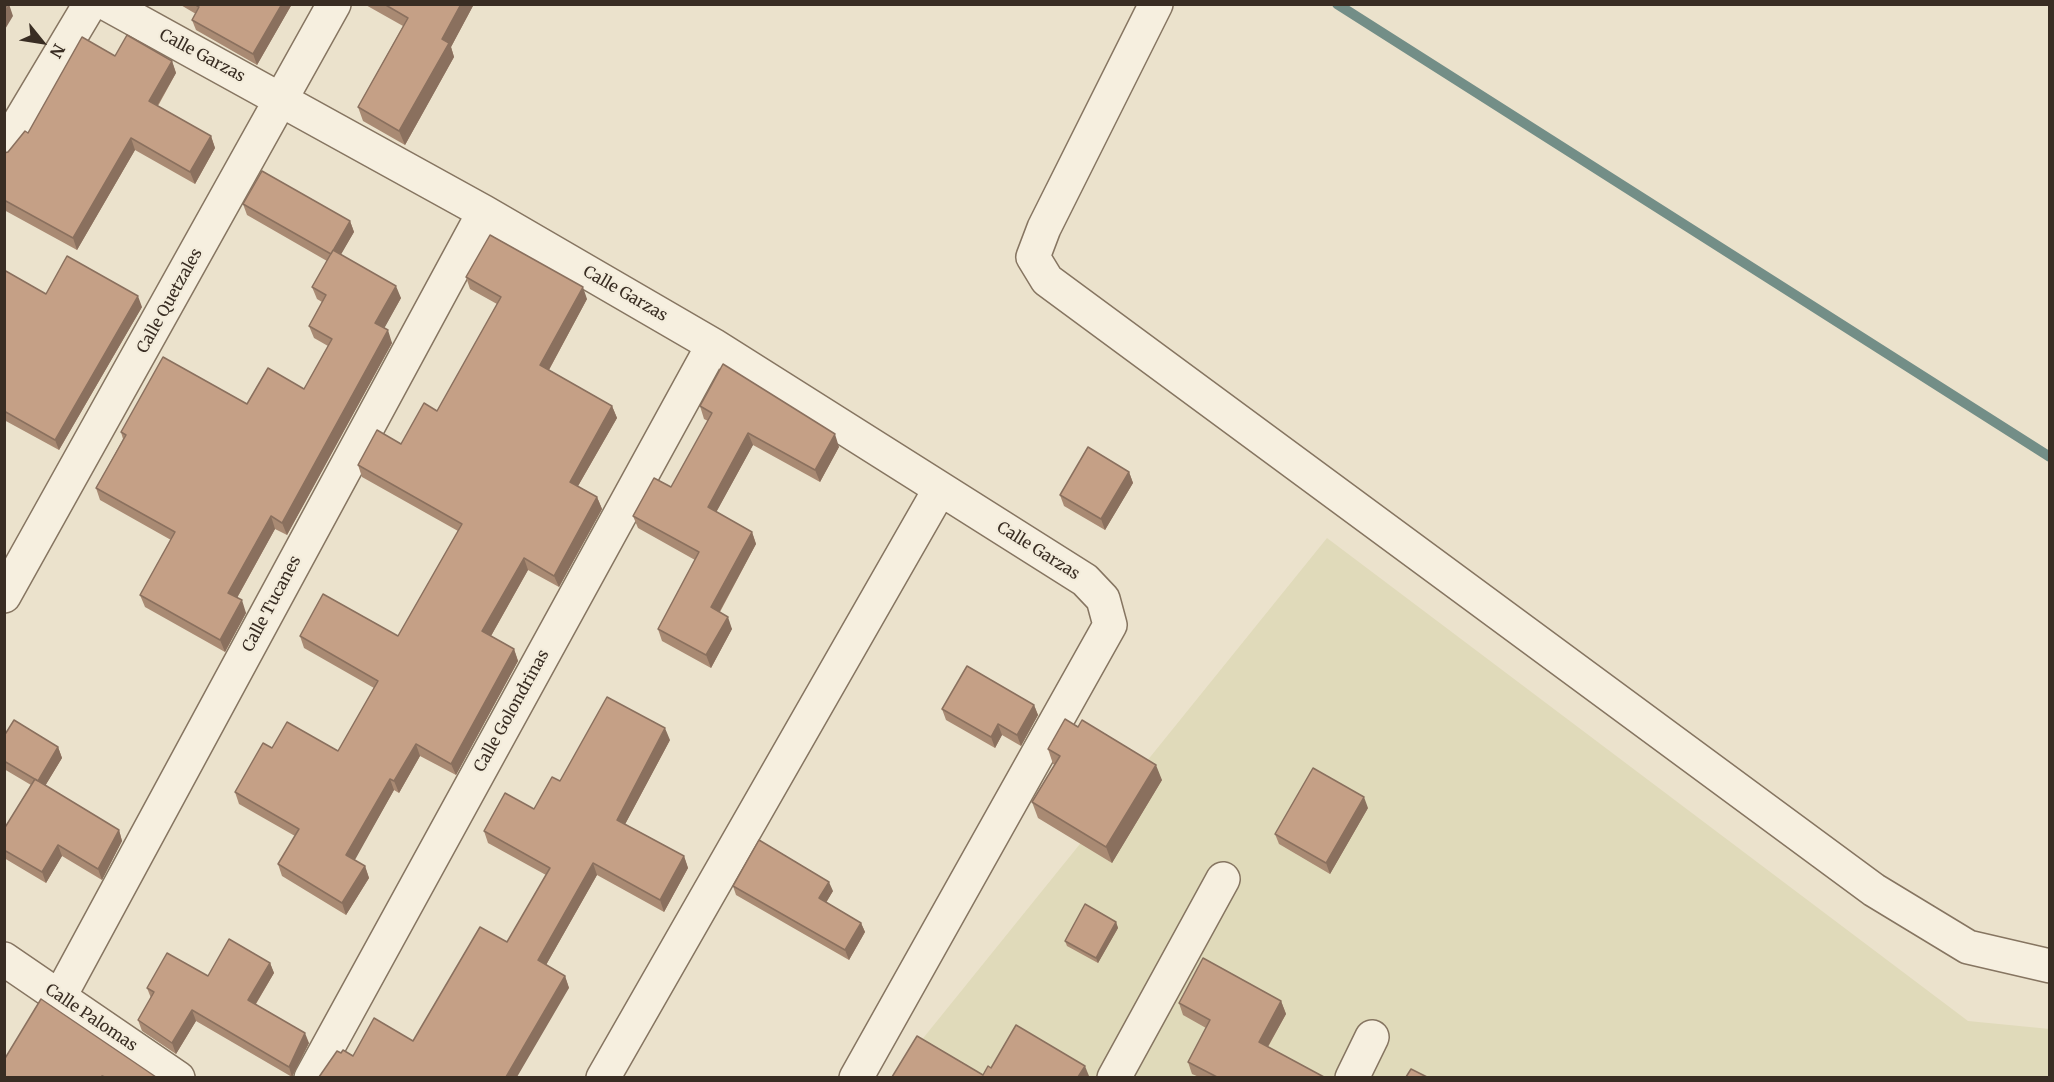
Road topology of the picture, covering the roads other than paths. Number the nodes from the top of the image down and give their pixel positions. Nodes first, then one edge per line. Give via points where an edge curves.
1 (90, 4) edge
2 (107, 4) edge
3 (334, 4) edge
4 (1156, 4) edge
5 (283, 100) junction
6 (4, 148) edge
7 (484, 212) junction
8 (712, 345) junction
9 (940, 489) junction
10 (4, 596) edge
11 (1223, 879) dead end
12 (4, 959) edge
13 (2049, 966) edge
14 (60, 996) junction
15 (1372, 1037) dead end
16 (178, 1077) edge
17 (311, 1077) edge
18 (603, 1077) edge
19 (856, 1077) edge
20 (1114, 1077) edge
21 (1352, 1077) edge

1 - 6 street
2 - 5 street, Calle Garzas
3 - 5 street, Calle Quetzales
4 - 13 street via 1044,228 1033,257 1047,280 1874,890 1968,947
5 - 7 street, Calle Garzas
5 - 10 street, Calle Quetzales
7 - 8 street, Calle Garzas
7 - 14 street, Calle Tucanes
8 - 9 street, Calle Garzas
8 - 17 street, Calle Golondrinas
9 - 18 street
9 - 19 street, Calle Garzas via 1085,580 1103,599 1110,625
11 - 20 street
12 - 14 street, Calle Palomas
14 - 16 street, Calle Palomas
15 - 21 street

